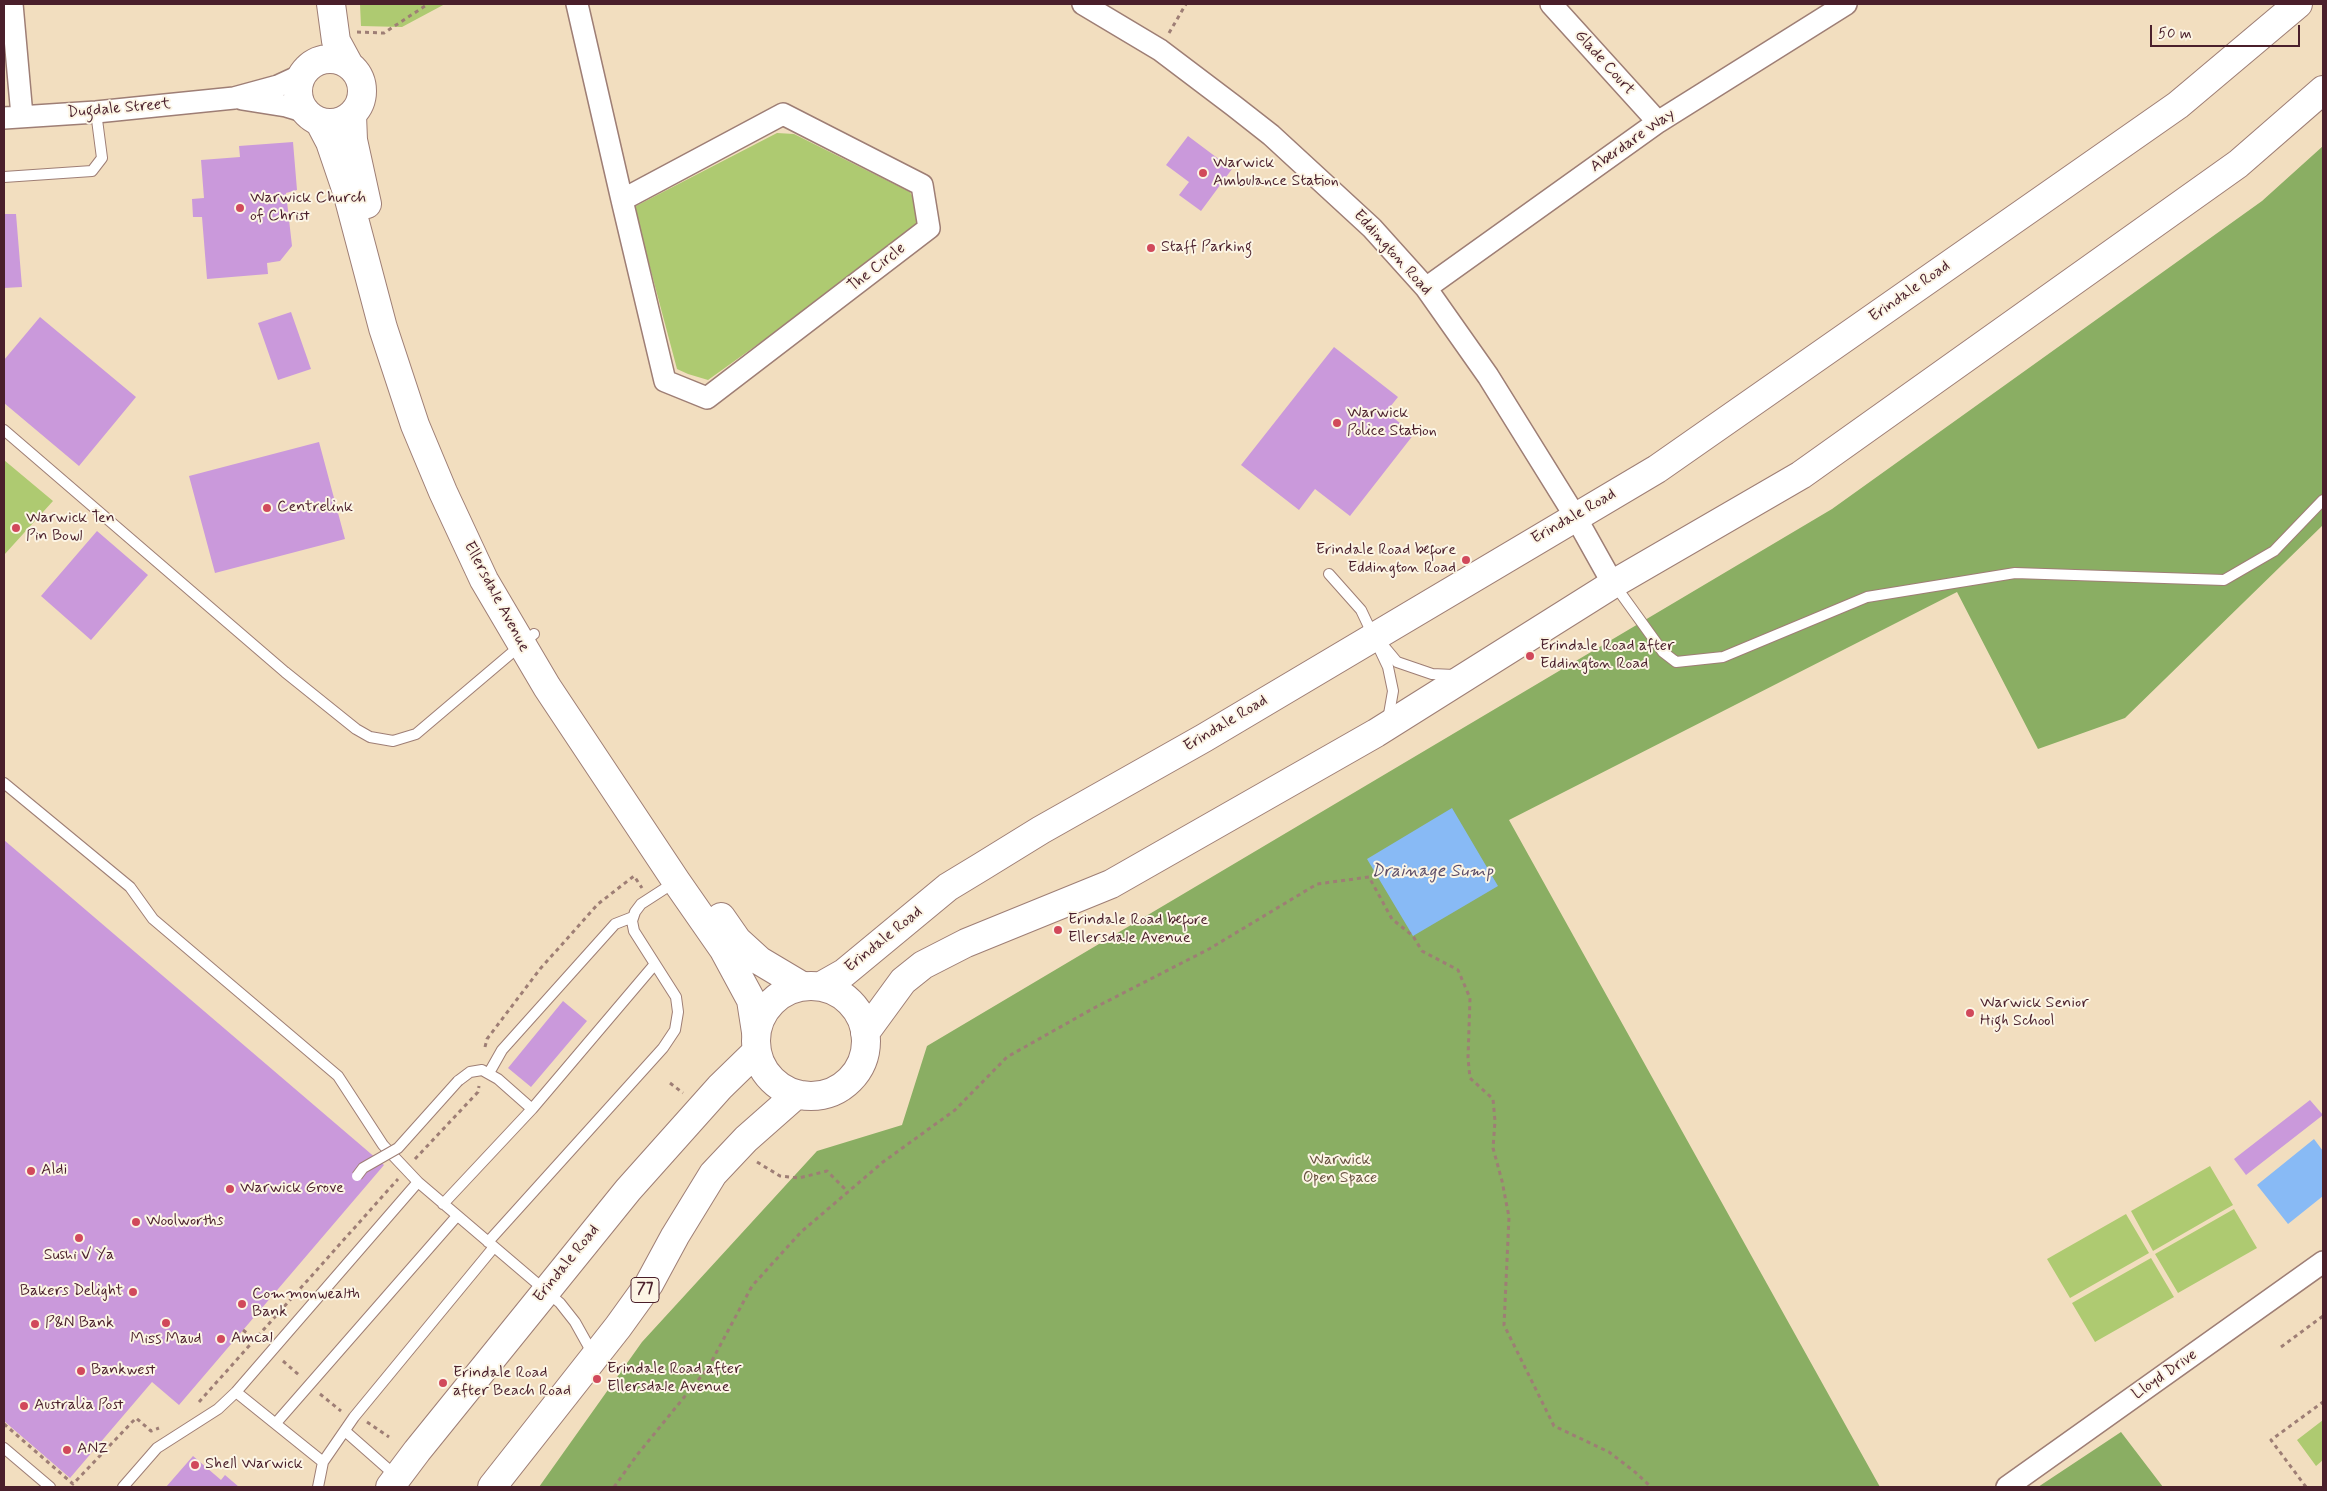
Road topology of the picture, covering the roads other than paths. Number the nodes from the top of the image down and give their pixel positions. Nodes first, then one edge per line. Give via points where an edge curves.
1 (12, 4) edge
2 (313, 4) edge
3 (331, 4) edge
4 (577, 4) edge
5 (1083, 4) edge
6 (1551, 4) edge
7 (1846, 4) edge
8 (2298, 4) edge
9 (349, 65) junction
10 (308, 70) junction
11 (2323, 90) edge
12 (234, 98) junction
13 (96, 112) junction
14 (352, 114) junction
15 (313, 116) junction
16 (13, 117) edge
17 (1658, 122) junction
18 (4, 177) edge
19 (622, 200) junction
20 (1426, 288) junction
21 (4, 430) edge
22 (2323, 500) edge
23 (1575, 516) junction
24 (1328, 574) dead end
25 (1613, 584) junction
26 (1375, 635) junction
27 (528, 640) junction
28 (1466, 676) junction
29 (1376, 733) junction
30 (4, 783) edge
31 (676, 881) junction
32 (633, 917) junction
33 (655, 964) junction
34 (812, 986) junction
35 (865, 1033) junction
36 (756, 1041) junction
37 (486, 1072) junction
38 (797, 1094) junction
39 (532, 1109) junction
40 (356, 1176) dead end
41 (418, 1182) junction
42 (443, 1204) junction
43 (457, 1216) junction
44 (491, 1244) junction
45 (2323, 1262) edge
46 (545, 1290) junction
47 (595, 1357) junction
48 (236, 1392) junction
49 (276, 1423) junction
50 (344, 1431) junction
51 (4, 1448) edge
52 (322, 1462) junction
53 (394, 1482) edge
54 (50, 1487) edge
55 (123, 1487) edge
56 (318, 1487) edge
57 (492, 1487) edge
58 (2007, 1487) edge

1 - 16 street
2 - 10 main road, Ellersdale Avenue via 315,31
3 - 9 main road, Ellersdale Avenue via 336,42
4 - 19 street, The Circle
5 - 20 street, Eddington Road via 1160,50 1271,136 1372,228
6 - 17 street, Glade Court
7 - 17 street, Aberdare Way
8 - 23 main road, Erindale Road via 2178,105 1657,469
9 - 10 main road via 334,60 318,62
9 - 14 main road, Ellersdale Avenue via 358,76 362,89 360,103
10 - 12 street, Dugdale Street via 278,86
10 - 15 main road, Ellersdale Avenue via 300,81 299,97
11 - 25 main road via 2238,164 1801,475
12 - 13 street, Dugdale Street
12 - 15 street, Dugdale Street via 286,106
13 - 16 street, Dugdale Street
13 - 18 lane via 102,158 92,171
14 - 15 main road via 333,123
14 - 27 main road, Ellersdale Avenue via 353,140 363,188 399,323 431,419
15 - 27 main road, Ellersdale Avenue via 330,142 347,192 383,328 415,425 480,571
17 - 20 street, Aberdare Way
19 - 19 street, The Circle via 665,381 707,398 929,228 922,185 783,114
20 - 23 street, Eddington Road via 1488,376
21 - 27 lane via 285,672 370,737 393,741 416,734
22 - 25 lane via 2274,551 2224,580 2015,573 1866,597 1723,656 1676,662 1663,652
23 - 25 street, Eddington Road
23 - 26 main road, Erindale Road
24 - 26 lane via 1361,610
25 - 28 main road
26 - 28 lane via 1398,662 1432,674
26 - 29 lane via 1388,667 1393,691 1389,714
26 - 34 main road, Erindale Road via 948,887 844,973
27 - 31 main road, Ellersdale Avenue
27 - 34 main road, Ellersdale Avenue via 566,686 737,940 760,961
28 - 29 main road
29 - 35 main road via 1111,884 966,943 923,965 903,981
30 - 41 lane via 130,887 153,919 338,1076 383,1145
31 - 32 lane via 638,908
31 - 36 main road, Ellersdale Avenue via 742,981 751,1000
32 - 33 lane via 634,931
32 - 37 lane via 615,924
33 - 39 lane
33 - 44 lane via 678,1004 678,1021 670,1040
34 - 35 main road, Erindale Road via 837,992 851,1003
34 - 36 main road, Erindale Road via 786,992 772,1001 762,1015
35 - 38 main road, Erindale Road via 865,1051 859,1068 847,1082 832,1092 815,1096
36 - 38 main road, Erindale Road via 764,1070 778,1085
36 - 46 main road, Erindale Road via 701,1110 628,1190
37 - 39 lane
37 - 40 lane, bridge via 470,1072 458,1081 398,1148 363,1168
38 - 47 main road, 77 via 713,1174 649,1284
39 - 42 lane
41 - 42 lane
41 - 48 lane
42 - 43 lane
43 - 44 lane
43 - 49 lane
44 - 46 lane
44 - 50 lane
45 - 58 street, Lloyd Drive
46 - 47 lane via 575,1322
46 - 53 main road, Erindale Road
47 - 57 main road, 77
48 - 49 lane
48 - 55 lane via 218,1409 157,1448
49 - 52 lane
50 - 52 lane
50 - 53 lane
51 - 54 lane
52 - 56 lane

